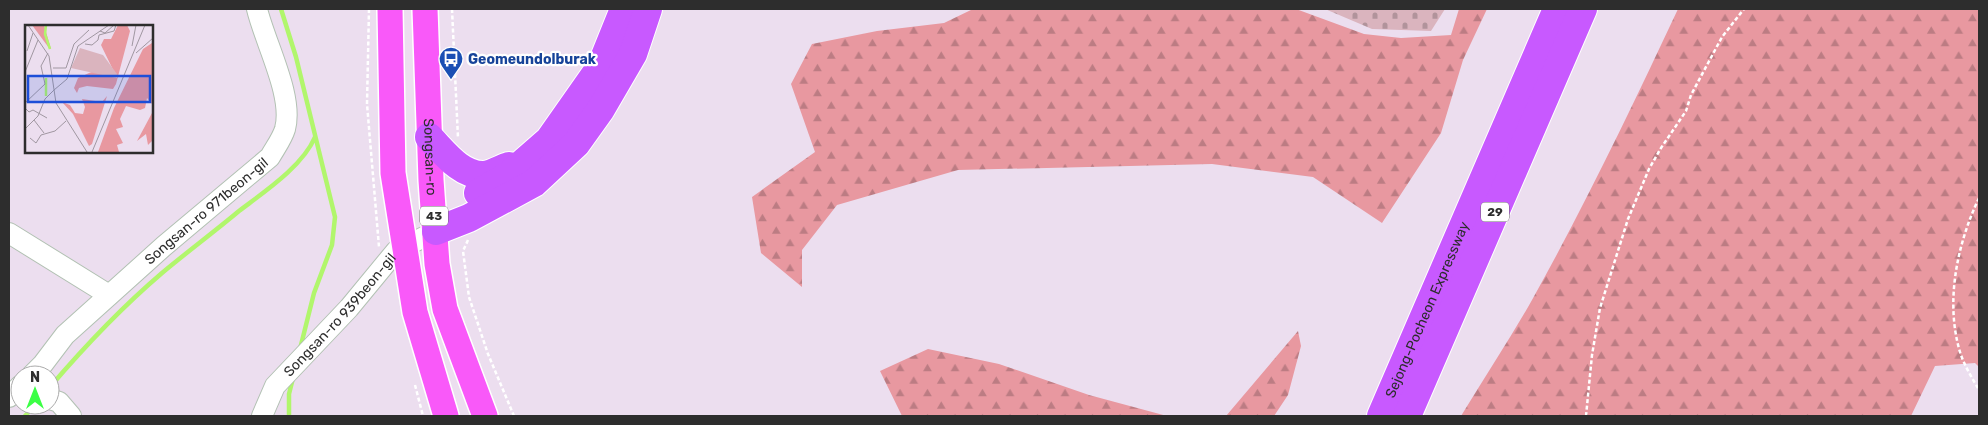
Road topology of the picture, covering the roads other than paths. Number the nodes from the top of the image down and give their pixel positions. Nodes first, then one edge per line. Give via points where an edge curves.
1 (257, 9) edge
2 (390, 9) edge
3 (425, 9) edge
4 (624, 9) edge
5 (648, 9) edge
6 (1549, 9) edge
7 (1557, 9) edge
8 (1583, 9) edge
9 (1537, 55) junction
10 (430, 137) junction
11 (542, 145) junction
12 (436, 231) junction
13 (9, 233) edge
14 (404, 247) junction
15 (109, 295) junction
16 (42, 365) edge
17 (60, 403) edge
18 (71, 416) edge
19 (262, 416) edge
20 (446, 416) edge
21 (485, 416) edge
22 (1381, 416) edge
23 (1407, 416) edge

1 - 15 street, Songsan-ro 971beon-gil via 287,103 285,128 279,142 270,157
2 - 14 main road, 43 via 392,173
3 - 10 main road, Songsan-ro / 43
4 - 11 highway via 601,66 549,140
5 - 12 highway via 633,54 576,144 534,183 469,218
6 - 9 highway
7 - 9 highway, Sejong-Pocheon Expressway / 29
8 - 23 highway, Sejong-Pocheon Expressway / 29
9 - 22 highway, Sejong-Pocheon Expressway / 29
10 - 11 highway via 467,172 484,175 509,166
10 - 12 main road, Songsan-ro / 43
11 - 12 highway via 509,175 458,204
12 - 14 street, Songsan-ro 939beon-gil
12 - 21 main road, Songsan-ro / 43 via 437,264 445,309
13 - 15 street
14 - 19 street, Songsan-ro 939beon-gil via 396,251 274,386
14 - 20 main road, 43 via 415,312
15 - 16 street, Songsan-ro 971beon-gil via 66,335
17 - 18 street

